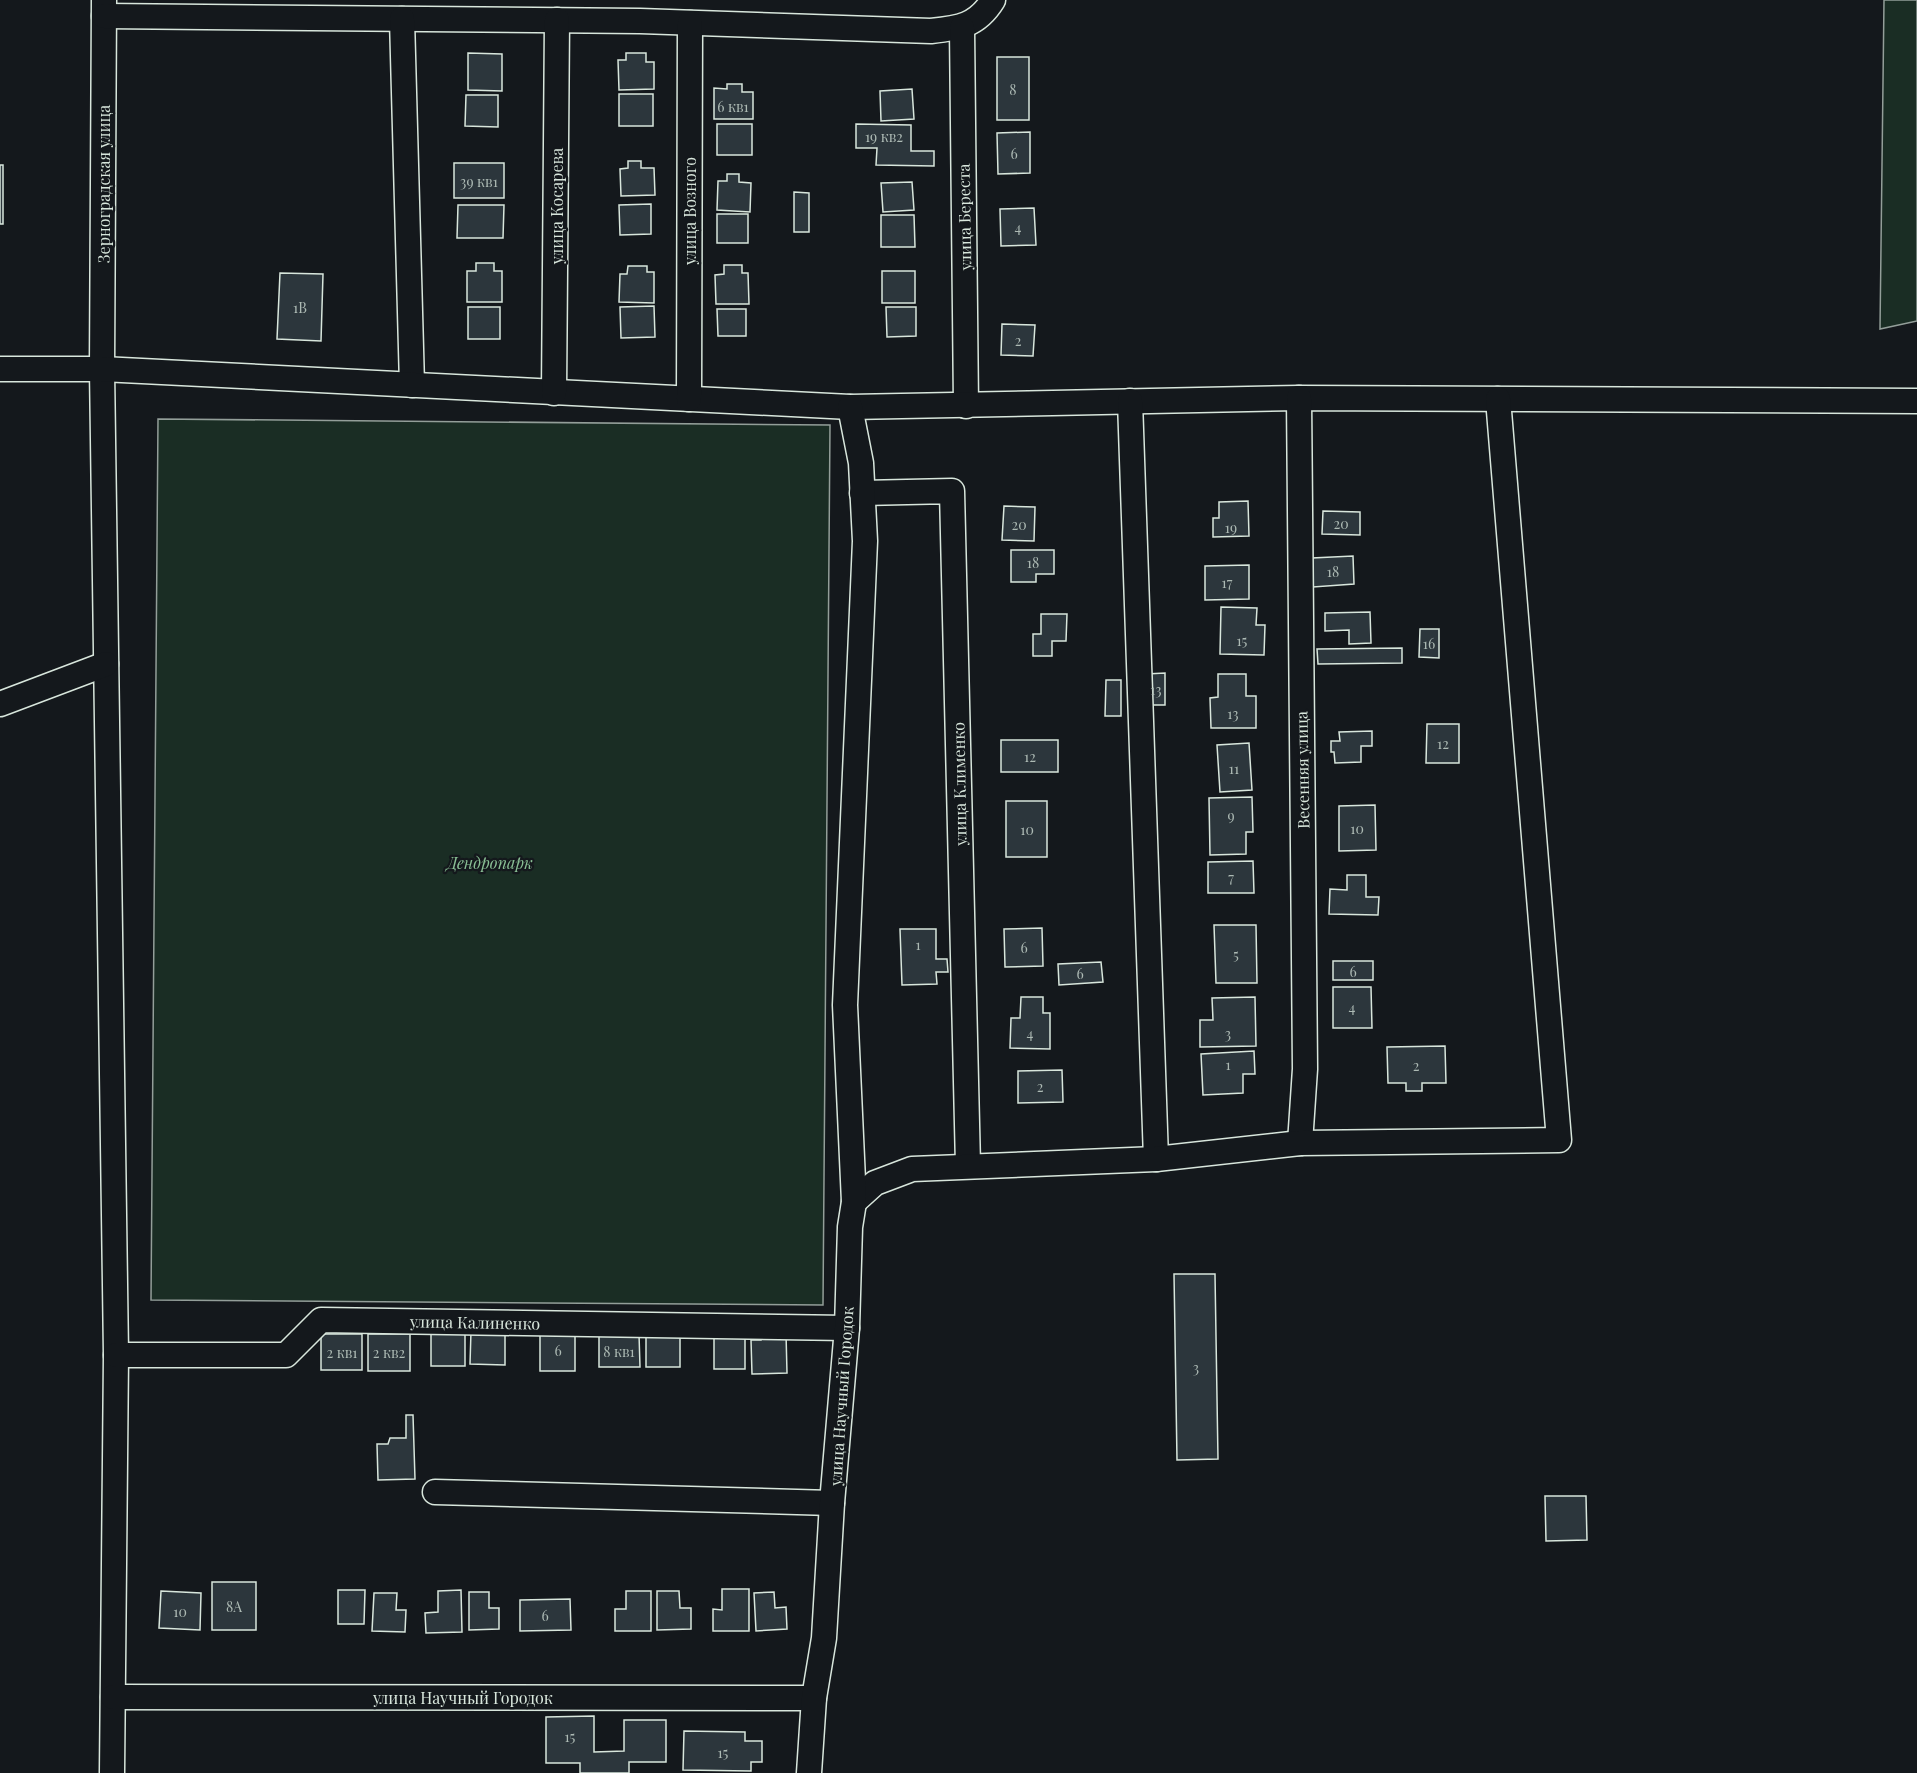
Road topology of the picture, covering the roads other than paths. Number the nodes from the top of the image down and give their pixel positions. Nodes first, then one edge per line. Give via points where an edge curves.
1 (993, 0) edge
2 (104, 8) edge
3 (429, 9) edge
4 (640, 11) edge
5 (402, 19) junction
6 (557, 20) junction
7 (690, 23) junction
8 (962, 28) junction
9 (0, 369) edge
10 (102, 369) junction
11 (412, 386) junction
12 (554, 393) junction
13 (1299, 398) junction
14 (688, 399) junction
15 (1498, 399) junction
16 (1130, 401) junction
17 (1917, 401) edge
18 (966, 406) junction
19 (850, 407) junction
20 (862, 493) junction
21 (106, 664) junction
22 (0, 704) edge
23 (1300, 1143) junction
24 (1156, 1160) junction
25 (968, 1166) junction
26 (854, 1202) junction
27 (847, 1328) junction
28 (116, 1354) junction
29 (435, 1492) dead end
30 (832, 1503) junction
31 (112, 1697) junction
32 (814, 1698) junction
33 (112, 1773) edge
34 (809, 1773) edge

1 - 8 street via 987,10
2 - 5 street
2 - 10 street, Зерноградская улица
3 - 5 street
3 - 6 street
4 - 6 street
4 - 7 street
5 - 11 street
6 - 12 street, улица Косарева
7 - 8 street via 931,31
7 - 14 street, улица Возного
8 - 18 street, улица Береста
9 - 10 street
10 - 11 street
10 - 21 street, Зерноградская улица
11 - 12 street
12 - 14 street
13 - 15 street
13 - 16 street
13 - 23 street, Весенняя улица via 1305,1069
14 - 19 street
15 - 17 street
15 - 23 street via 1559,1140
16 - 18 street
16 - 24 street
18 - 19 street
19 - 20 street, улица Научный Городок via 861,463
20 - 25 street, улица Клименко via 952,491
20 - 26 street, улица Научный Городок via 865,541 845,1005
21 - 22 street
21 - 28 street, Зерноградская улица
23 - 24 street
24 - 25 street
25 - 26 street via 912,1169 875,1183
26 - 27 street, улица Научный Городок
27 - 28 street, улица Калиненко via 321,1320 286,1354
27 - 30 street, улица Научный Городок
28 - 31 street, Зерноградская улица
29 - 30 street
30 - 32 street, улица Научный Городок via 824,1638
31 - 32 street, улица Научный Городок
31 - 33 street, Зерноградская улица
32 - 34 street, улица Научный Городок

